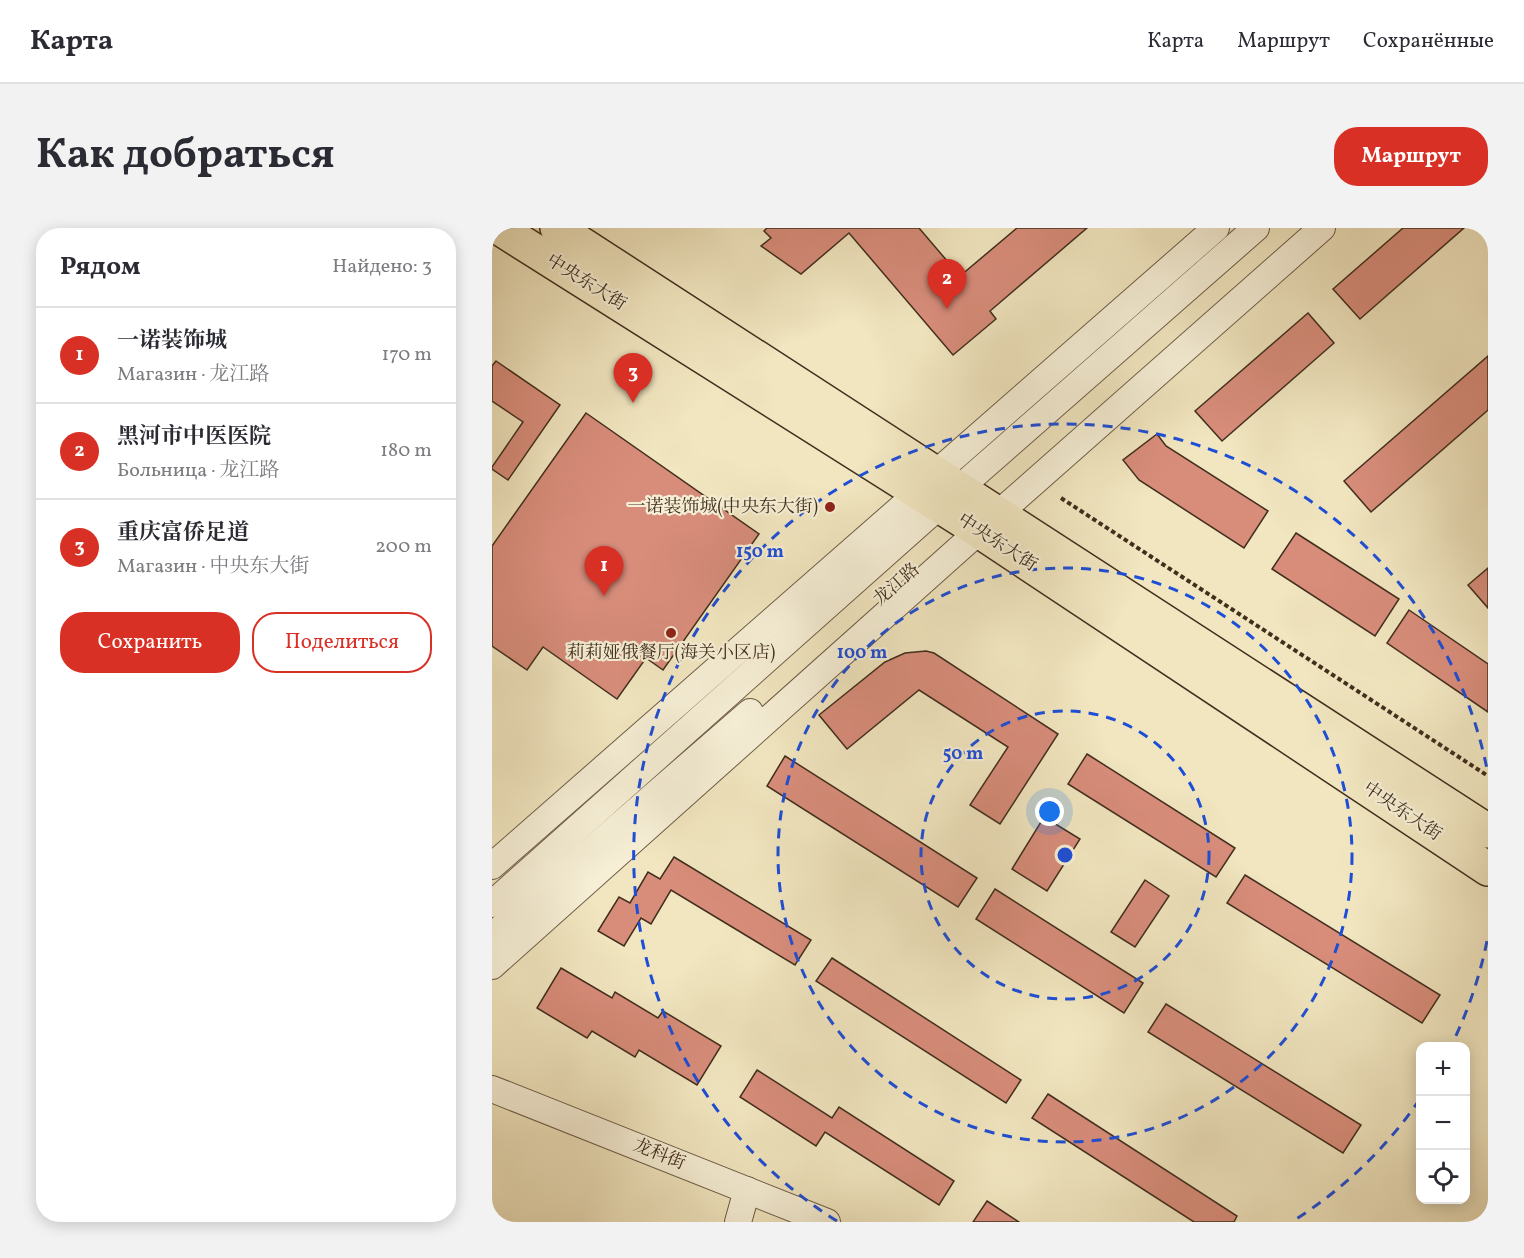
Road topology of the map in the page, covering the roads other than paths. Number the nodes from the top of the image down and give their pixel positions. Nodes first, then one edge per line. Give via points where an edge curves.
1 (499, 228) edge
2 (556, 228) edge
3 (1216, 228) edge
4 (1256, 228) edge
5 (1296, 228) edge
6 (1322, 228) edge
7 (938, 490) junction
8 (983, 519) junction
9 (1488, 831) edge
10 (492, 866) edge
11 (1488, 869) edge
12 (492, 904) edge
13 (492, 936) edge
14 (492, 966) edge
15 (492, 1089) edge
16 (747, 1190) junction
17 (738, 1222) edge
18 (827, 1222) edge

1 - 7 main road, 中央东大街
2 - 7 main road
3 - 7 street
4 - 7 street, 龙江路
5 - 8 street, 龙江路
6 - 8 street
7 - 8 main road, 中央东大街
7 - 10 street
7 - 12 street, 龙江路
8 - 9 main road
8 - 11 main road, 中央东大街
8 - 13 street, 龙江路
8 - 14 street
15 - 16 street, 龙科街
16 - 17 street
16 - 18 street, 龙科街

